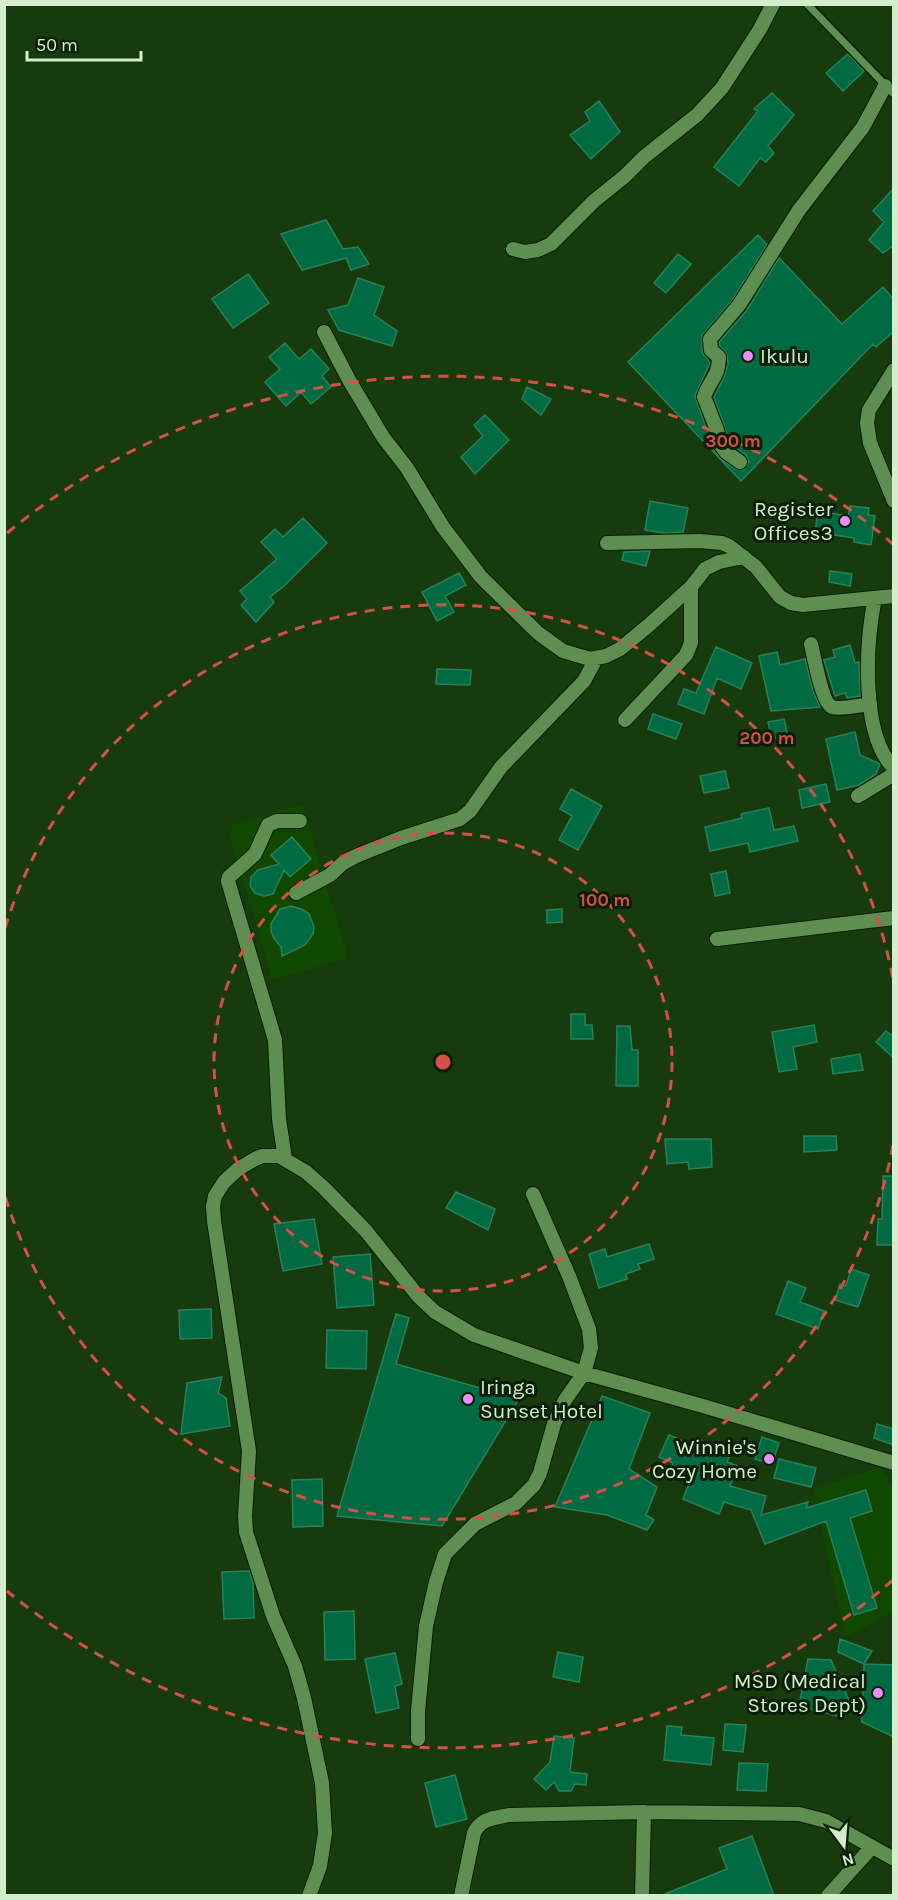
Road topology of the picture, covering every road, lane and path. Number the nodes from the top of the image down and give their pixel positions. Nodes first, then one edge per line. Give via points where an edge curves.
1 (773, 4) edge
2 (807, 4) edge
3 (889, 90) edge
4 (513, 249) dead end
5 (324, 332) dead end
6 (894, 370) edge
7 (740, 462) dead end
8 (894, 501) edge
9 (607, 543) dead end
10 (744, 557) junction
11 (691, 587) junction
12 (894, 596) edge
13 (875, 598) junction
14 (811, 644) dead end
15 (596, 659) junction
16 (870, 704) junction
17 (625, 720) dead end
18 (894, 768) edge
19 (894, 774) edge
20 (858, 796) dead end
21 (300, 821) dead end
22 (296, 893) dead end
23 (894, 918) edge
24 (717, 939) dead end
25 (285, 1159) junction
26 (533, 1194) dead end
27 (584, 1373) junction
28 (894, 1463) edge
29 (418, 1739) dead end
30 (644, 1812) junction
31 (872, 1847) junction
32 (894, 1859) edge
33 (309, 1896) edge
34 (461, 1896) edge
35 (642, 1896) edge
36 (828, 1896) edge

1 - 4 street via 722,88 697,115 594,201 551,244 525,252
2 - 3 lane
3 - 7 street via 799,210 739,305 710,339 711,350 719,357 719,370 704,397 720,444
5 - 15 street via 383,437 481,577 552,644 563,651
6 - 8 street via 869,410 867,423 870,443
9 - 10 street via 713,542 729,546
10 - 11 street via 705,568
10 - 13 street via 780,597 791,603
11 - 15 street via 620,648
11 - 17 street via 689,649
12 - 13 street
13 - 16 street via 869,626
14 - 16 street via 830,706
15 - 22 street via 584,681 501,767 460,819 356,855
16 - 18 street via 877,744
19 - 20 street
21 - 25 street via 268,825 255,854 228,881 275,1040
23 - 24 street
25 - 27 street via 306,1172 366,1231 435,1312 474,1335
25 - 33 street via 262,1156 238,1169 219,1189 213,1206 249,1451 246,1532 273,1616 295,1666 322,1783 325,1833 320,1866
26 - 27 street via 589,1329 591,1348
27 - 28 street
27 - 29 street via 554,1424 534,1485 516,1503 475,1524 445,1554 426,1626
30 - 31 street via 799,1814 826,1821
30 - 34 street via 509,1815 488,1819 474,1833
30 - 35 street
31 - 32 street
31 - 36 street

